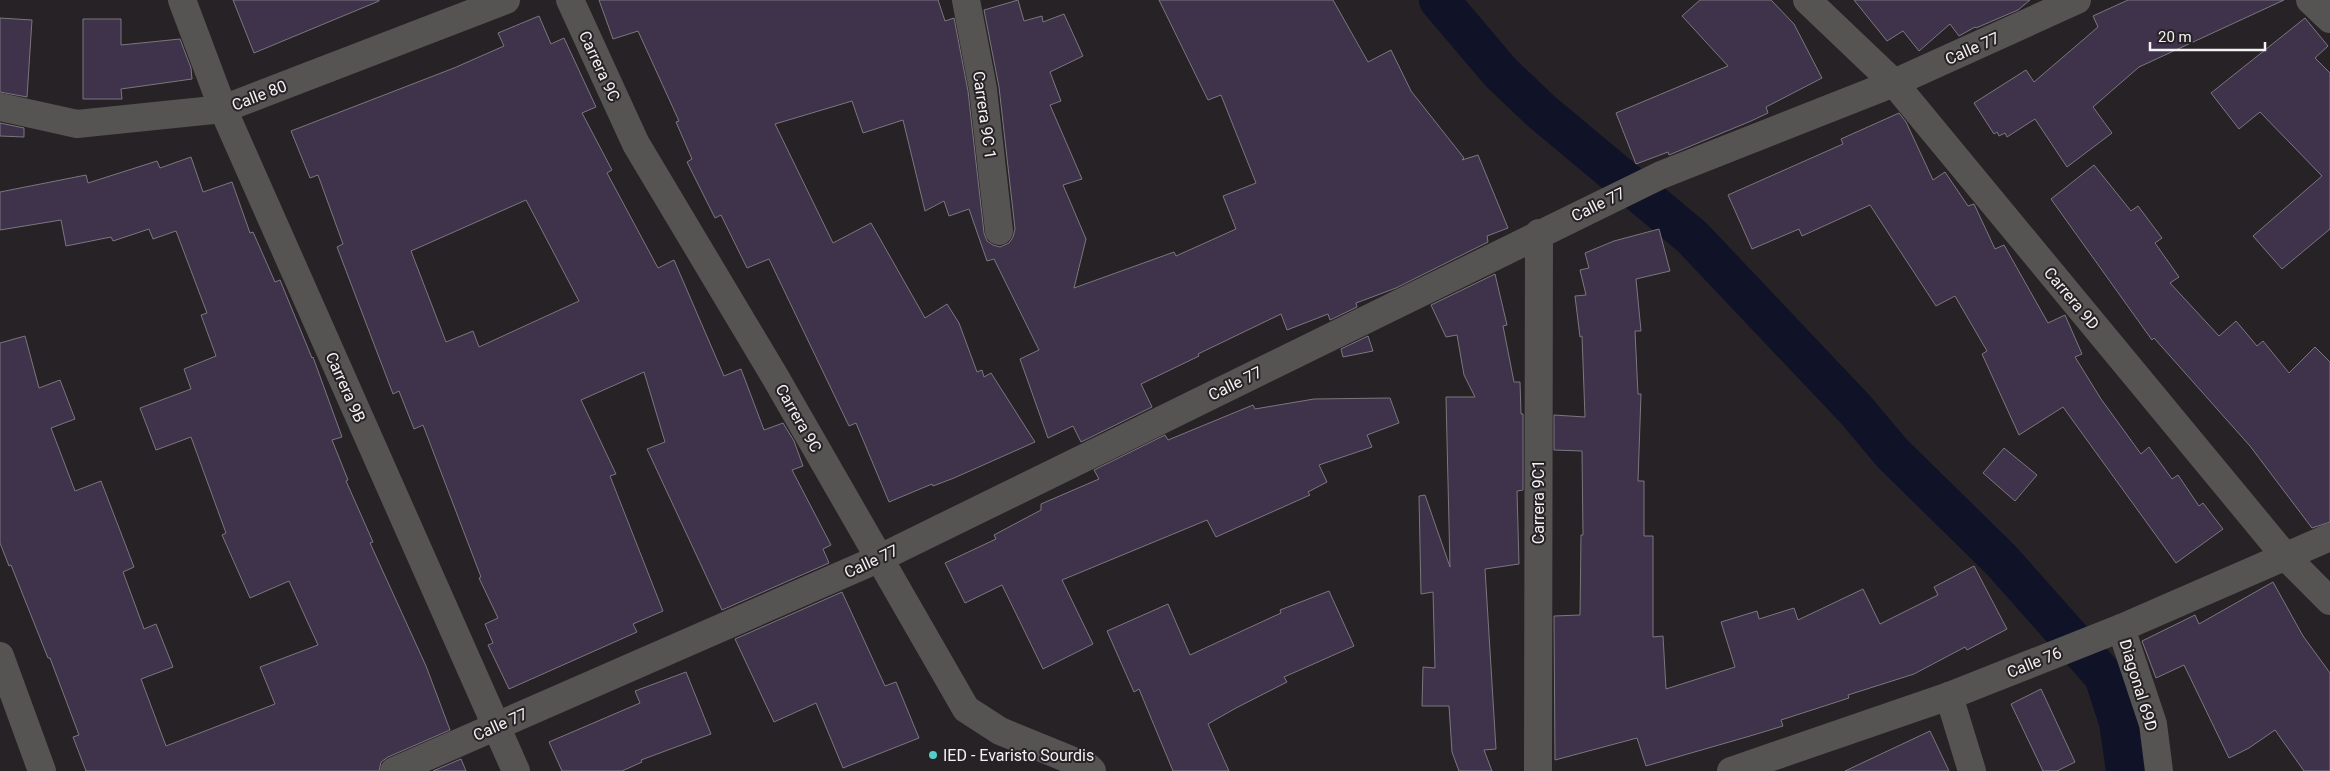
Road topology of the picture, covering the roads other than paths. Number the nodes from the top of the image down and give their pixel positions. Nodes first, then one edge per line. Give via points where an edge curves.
1 (182, 0) edge
2 (506, 0) edge
3 (570, 0) edge
4 (966, 0) edge
5 (1808, 0) edge
6 (2077, 0) edge
7 (2310, 0) edge
8 (2330, 19) edge
9 (1894, 83) junction
10 (0, 107) edge
11 (223, 109) junction
12 (999, 231) dead end
13 (1539, 234) junction
14 (2330, 536) edge
15 (2285, 556) junction
16 (878, 558) junction
17 (2330, 601) edge
18 (2110, 632) junction
19 (0, 656) edge
20 (1949, 696) junction
21 (497, 725) junction
22 (42, 771) edge
23 (394, 771) edge
24 (516, 771) edge
25 (1092, 771) edge
26 (1538, 771) edge
27 (1731, 771) edge
28 (1972, 771) edge
29 (2159, 771) edge

1 - 11 street, Carrera 9B
2 - 11 street, Calle 80
3 - 16 street, Carrera 9C via 636,144 774,375
4 - 12 street, Carrera 9C 1 via 983,89
5 - 9 street, Carrera 9D
6 - 9 street, Calle 77
7 - 8 street
9 - 13 street, Calle 77 via 1661,175
9 - 15 street, Carrera 9D
10 - 11 street, Calle 80 via 77,124
11 - 21 street, Carrera 9B
13 - 16 street, Calle 77
13 - 26 street, Carrera 9C1
14 - 15 street, Calle 76
15 - 17 street, Carrera 9D
15 - 18 street, Calle 76
16 - 21 street, Calle 77
16 - 25 street, Carrera 9C via 966,709 1000,731
18 - 20 street, Calle 76
18 - 29 street, Diagonal 69D via 2154,724
19 - 22 street
20 - 27 street, Calle 76
20 - 28 street
21 - 23 street, Calle 77
21 - 24 street, Carrera 9B

